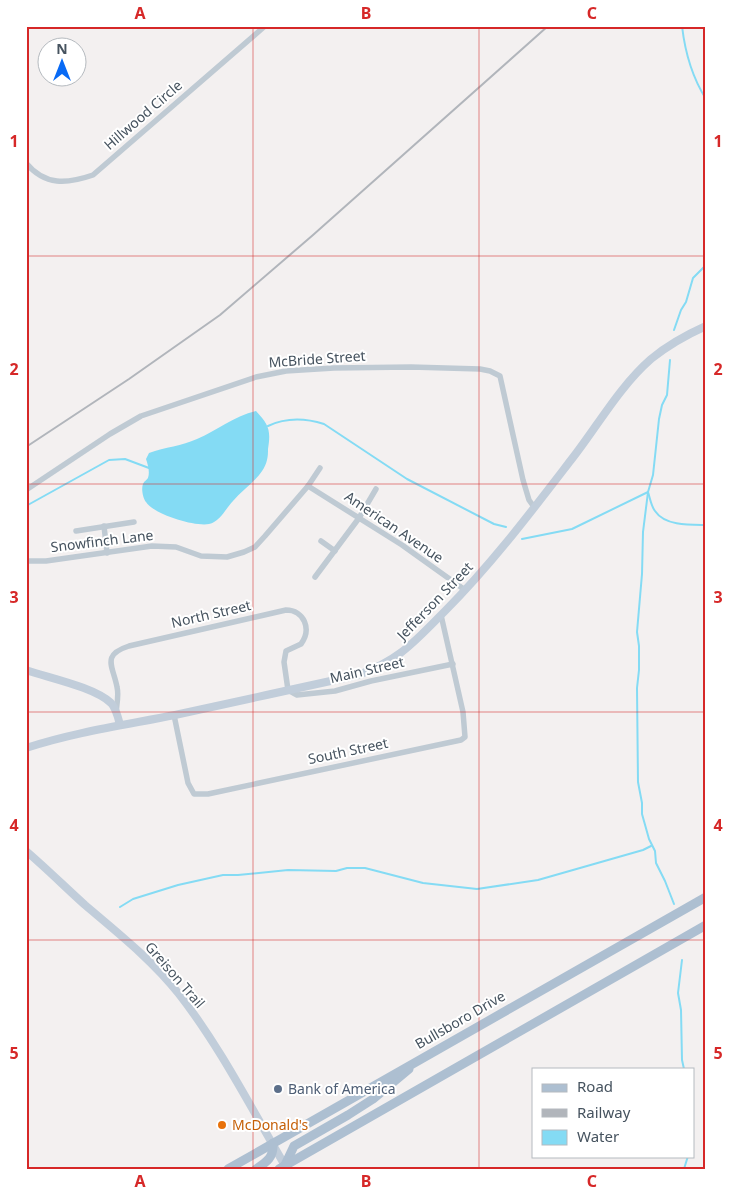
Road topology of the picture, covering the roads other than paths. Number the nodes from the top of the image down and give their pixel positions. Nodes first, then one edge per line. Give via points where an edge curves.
1 (265, 26) edge
2 (26, 163) edge
3 (706, 326) edge
4 (320, 468) dead end
5 (308, 486) junction
6 (376, 489) dead end
7 (26, 490) edge
8 (534, 507) junction
9 (359, 518) junction
10 (134, 522) dead end
11 (104, 526) junction
12 (76, 531) dead end
13 (321, 542) dead end
14 (335, 551) junction
15 (107, 553) junction
16 (26, 561) edge
17 (315, 577) dead end
18 (465, 590) junction
19 (441, 615) junction
20 (453, 664) junction
21 (26, 670) edge
22 (288, 690) junction
23 (116, 712) junction
24 (174, 715) junction
25 (120, 725) junction
26 (26, 748) edge
27 (26, 851) edge
28 (706, 897) edge
29 (706, 925) edge
30 (422, 1057) junction
31 (273, 1143) junction
32 (284, 1168) edge
33 (228, 1169) edge
34 (256, 1169) edge

1 - 2 street, Hillwood Circle via 93,175 77,181 58,182 43,178
3 - 8 street, Jefferson Street via 676,340 650,361 608,409
4 - 5 street, Snowfinch Lane
5 - 9 street, American Avenue
5 - 15 street, Snowfinch Lane via 255,547 244,552 201,556 176,547 152,546
6 - 9 street
7 - 8 street, McBride Street via 141,416 256,377 286,371 334,368 480,369 500,376 523,480
8 - 18 street, Jefferson Street
9 - 14 street
9 - 18 street, American Avenue
10 - 11 street
11 - 12 street
11 - 15 street
13 - 14 street
14 - 17 street
15 - 16 street, Snowfinch Lane
18 - 19 street, Jefferson Street
19 - 20 street, South Street
19 - 22 street, Jefferson Street via 414,643 380,667
20 - 22 street, Main Street via 335,691 296,695
20 - 24 street, South Street via 466,731 461,740 208,794 194,794 188,783
21 - 23 street via 102,697 113,705
22 - 23 street, North Street via 284,654 302,644 306,634 304,618 292,610 114,652 111,662 118,690
22 - 24 street, Jefferson Street
23 - 25 street
24 - 25 street, Jefferson Street
25 - 26 street, Jefferson Street
27 - 31 street, Greison Trail via 157,968 179,994 230,1068
28 - 30 main road, Bullsboro Drive
29 - 32 main road
30 - 31 main road, Bullsboro Drive
30 - 32 main road via 374,1098 294,1146
31 - 32 street, Greison Trail
31 - 33 main road, Bullsboro Drive
31 - 34 main road via 270,1158

